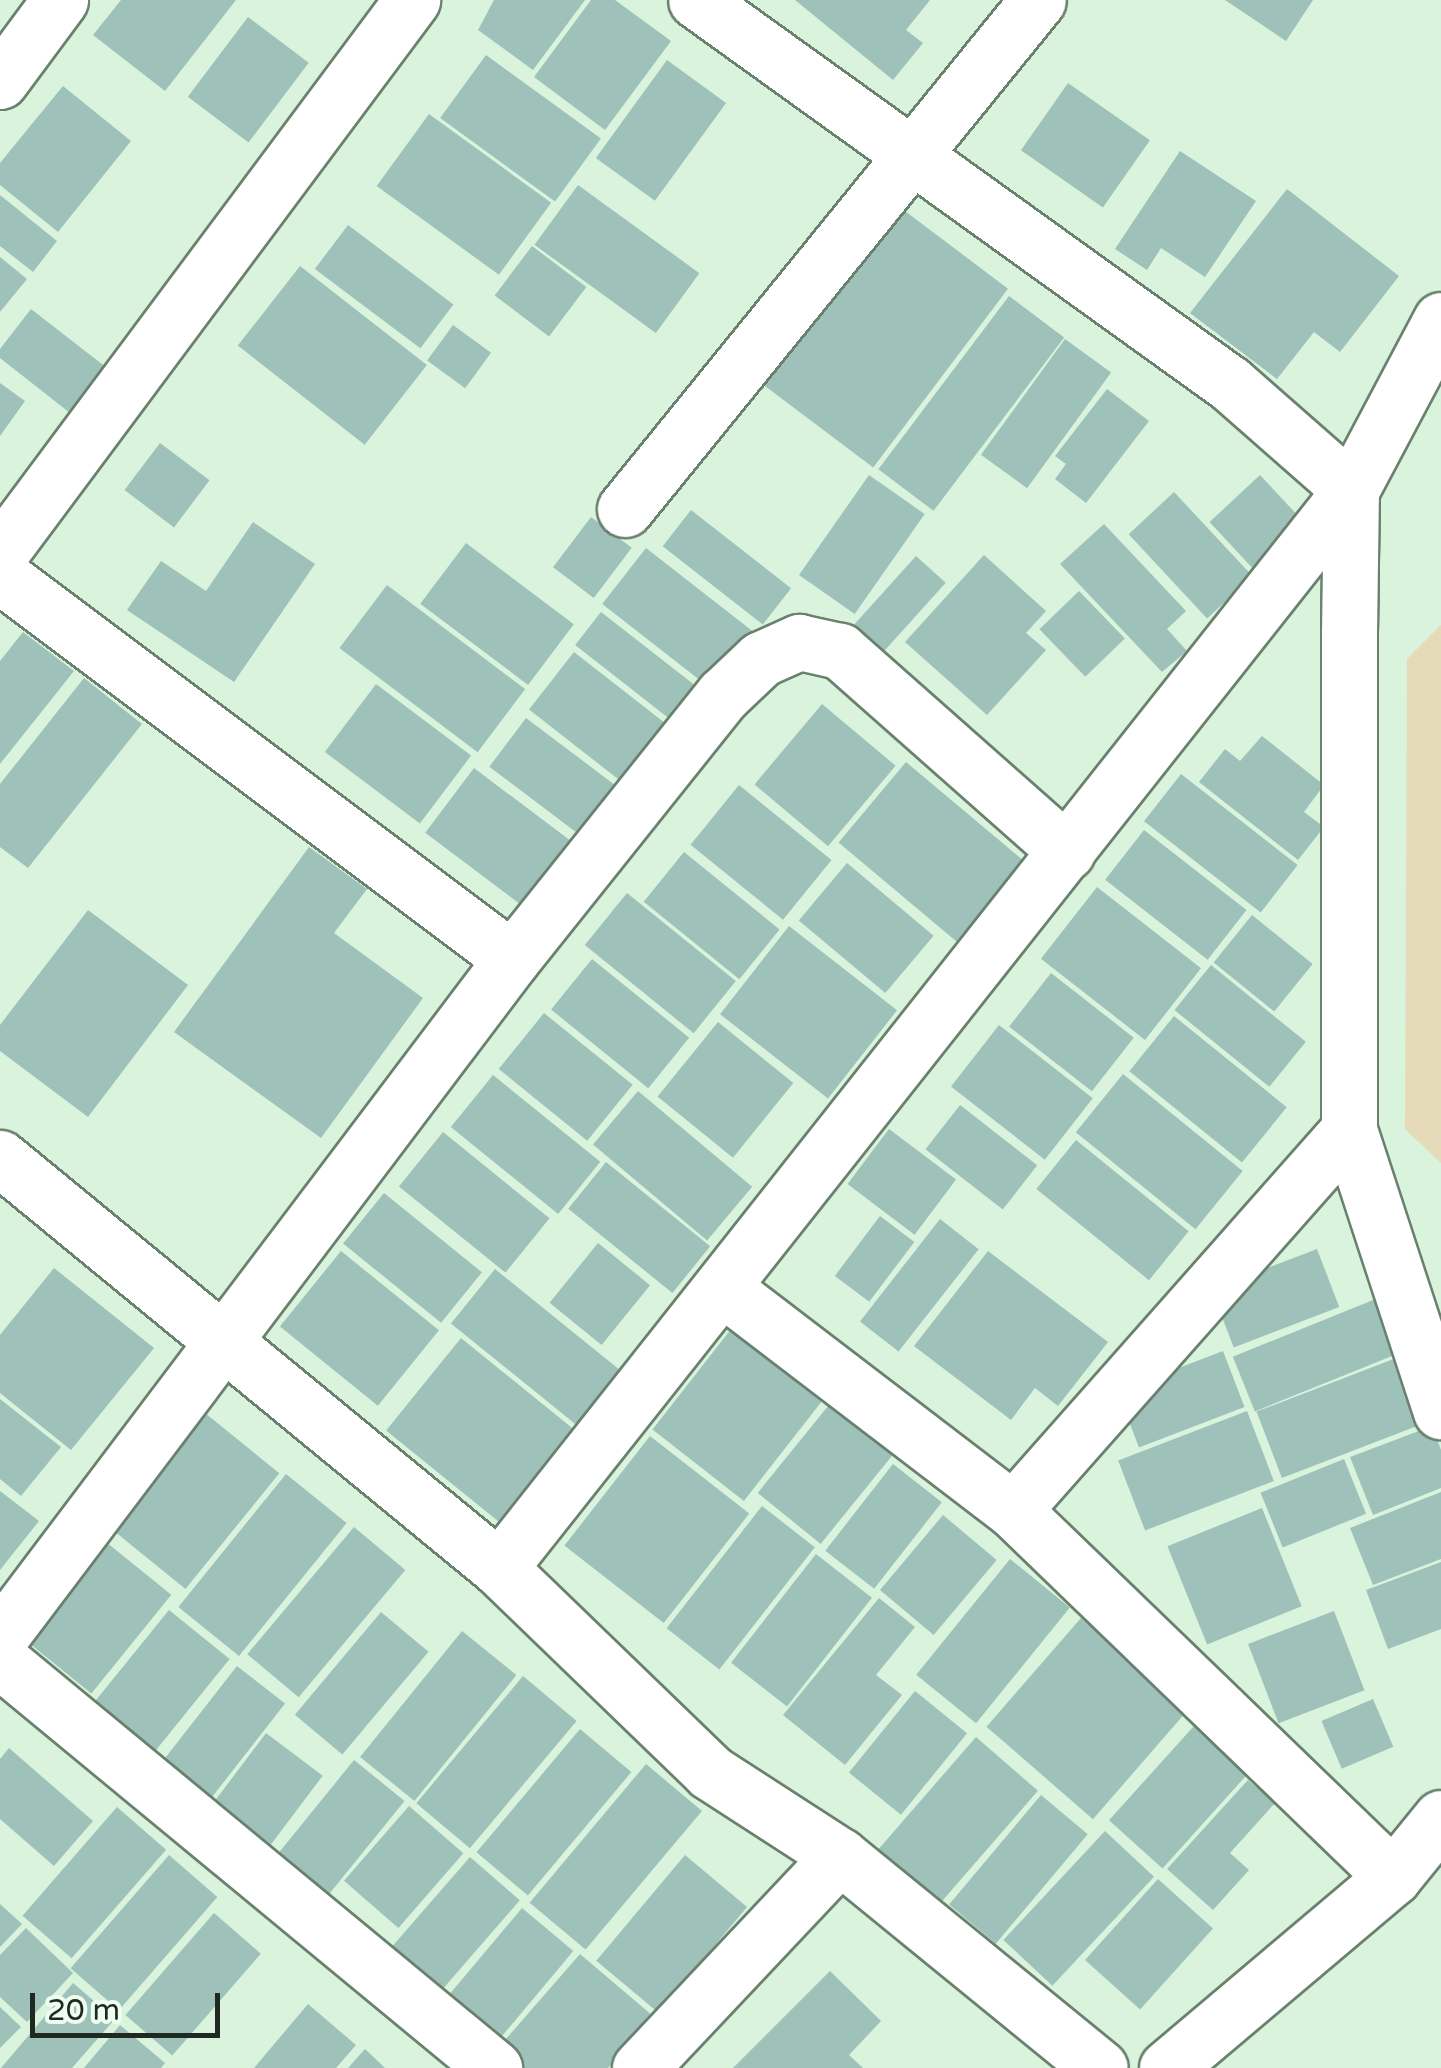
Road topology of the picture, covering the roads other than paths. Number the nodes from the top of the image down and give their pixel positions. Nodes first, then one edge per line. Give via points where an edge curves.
1 (60, 0) edge
2 (412, 0) edge
3 (696, 0) edge
4 (1038, 0) edge
5 (0, 81) edge
6 (914, 160) junction
7 (1441, 320) edge
8 (1351, 490) junction
9 (625, 509) dead end
10 (0, 554) edge
11 (0, 576) edge
12 (1066, 852) junction
13 (512, 959) junction
14 (1349, 1130) junction
15 (0, 1158) edge
16 (724, 1289) junction
17 (225, 1345) junction
18 (1441, 1411) edge
19 (1012, 1510) junction
20 (499, 1568) junction
21 (0, 1636) edge
22 (0, 1660) edge
23 (1441, 1818) edge
24 (840, 1856) junction
25 (1394, 1877) junction
26 (494, 2068) edge
27 (640, 2068) edge
28 (1100, 2068) edge
29 (1167, 2068) edge

1 - 5 street
2 - 10 street
3 - 6 street
4 - 6 street
6 - 8 street via 1228,383
6 - 9 street
7 - 8 street
8 - 12 street
8 - 14 street
11 - 13 street
12 - 13 street via 840,651 799,642 761,659 723,696
12 - 16 street
13 - 17 street
14 - 18 street
14 - 19 street
15 - 17 street
16 - 19 street
16 - 20 street
17 - 20 street
17 - 21 street
19 - 25 street
20 - 24 street via 710,1772
22 - 26 street
23 - 25 street
24 - 27 street
24 - 28 street
25 - 29 street

